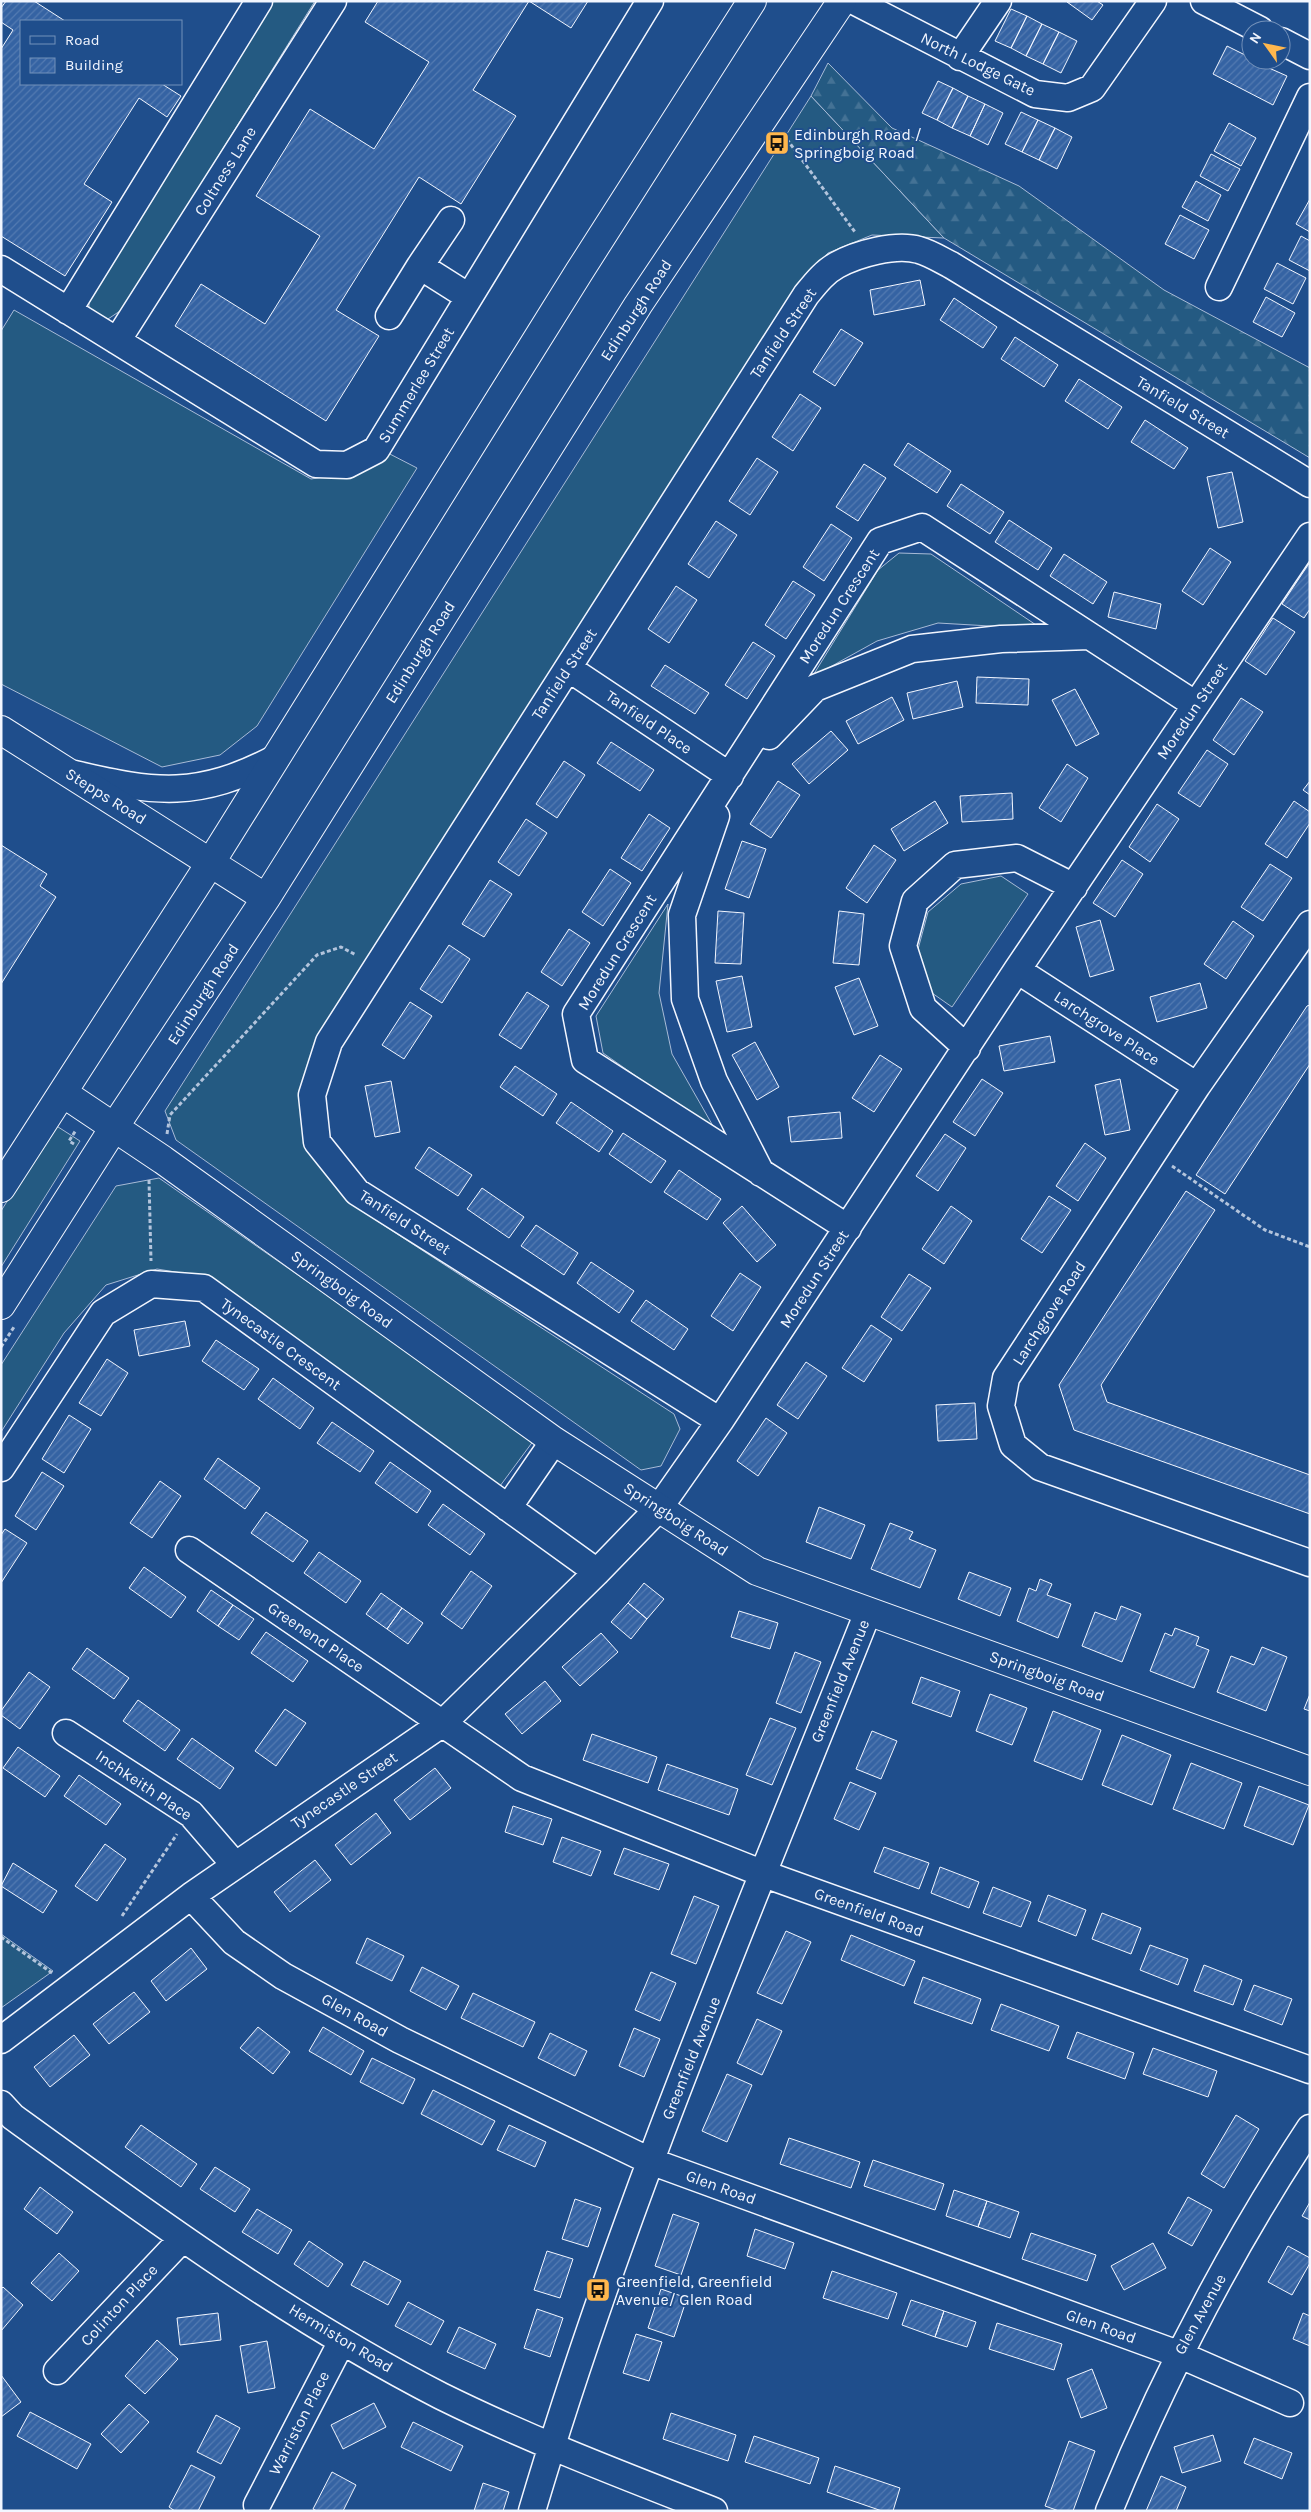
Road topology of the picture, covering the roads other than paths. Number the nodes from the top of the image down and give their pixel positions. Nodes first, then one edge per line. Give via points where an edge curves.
1 (258, 1) edge
2 (333, 1) edge
3 (650, 1) edge
4 (752, 1) edge
5 (842, 1) edge
6 (854, 1) edge
7 (998, 1) edge
8 (1153, 1) edge
9 (1204, 1) edge
10 (1241, 20) edge
11 (1291, 46) edge
12 (1310, 56) edge
13 (960, 57) junction
14 (1310, 97) edge
15 (451, 220) dead end
16 (420, 266) junction
17 (4, 276) edge
18 (1219, 287) dead end
19 (469, 297) junction
20 (68, 311) junction
21 (389, 316) dead end
22 (117, 341) junction
23 (1310, 484) edge
24 (1310, 536) edge
25 (1090, 636) junction
26 (568, 668) junction
27 (1196, 705) junction
28 (1, 730) edge
29 (276, 758) junction
30 (68, 772) junction
31 (730, 776) junction
32 (211, 862) junction
33 (1074, 887) junction
34 (266, 898) junction
35 (1307, 933) edge
36 (1018, 970) junction
37 (967, 1048) junction
38 (1197, 1086) junction
39 (63, 1093) junction
40 (115, 1126) junction
41 (761, 1173) junction
42 (1, 1188) edge
43 (848, 1228) junction
44 (1, 1305) edge
45 (720, 1421) junction
46 (554, 1441) junction
47 (1, 1468) edge
48 (508, 1508) junction
49 (658, 1508) junction
50 (189, 1550) dead end
51 (1310, 1563) edge
52 (597, 1572) junction
53 (868, 1612) junction
54 (443, 1723) junction
55 (66, 1734) dead end
56 (1310, 1771) edge
57 (235, 1865) junction
58 (764, 1874) junction
59 (191, 1896) junction
60 (1, 2040) edge
61 (1310, 2070) edge
62 (1, 2104) edge
63 (1310, 2128) edge
64 (650, 2161) junction
65 (182, 2239) junction
66 (342, 2340) junction
67 (1178, 2354) junction
68 (57, 2371) dead end
69 (1290, 2403) dead end
70 (551, 2448) junction
71 (257, 2505) dead end
72 (532, 2511) edge
73 (714, 2511) edge
74 (1109, 2511) edge

1 - 20 street
2 - 22 street, Coltness Lane
3 - 19 street, Summerlee Street
4 - 29 main road
5 - 34 main road, Edinburgh Road via 638,305
6 - 13 street, North Lodge Gate
7 - 13 street
8 - 13 street, North Lodge Gate via 1092,88 1068,98 1035,94
9 - 10 street
11 - 12 street
14 - 18 street
15 - 16 street
16 - 19 street
16 - 21 street
17 - 20 street, Summerlee Street
19 - 22 street, Summerlee Street via 376,450 347,465 316,464
20 - 22 street, Summerlee Street
23 - 26 street, Tanfield Street via 951,265 918,250 890,249 865,254 836,266 806,295
24 - 27 street, Moredun Street
25 - 27 street, Moredun Crescent
25 - 31 street, Moredun Crescent via 1001,639 912,650 815,688
25 - 31 street, Moredun Crescent via 922,527 880,541
26 - 31 street, Tanfield Place
26 - 45 street, Tanfield Street via 329,1042 312,1094 317,1142 357,1192
27 - 33 street, Moredun Street
28 - 30 main road, Stepps Road
29 - 30 street via 216,784 179,790 146,789
29 - 32 main road
30 - 32 main road, Stepps Road
31 - 41 street, Moredun Crescent via 682,915 685,999 714,1081
31 - 41 street, Moredun Crescent via 576,1014 584,1060
32 - 34 main road, Stepps Road
32 - 39 main road
33 - 36 street, Moredun Street
33 - 37 street via 1017,858 955,865 915,902 903,946 923,1008
34 - 40 main road, Edinburgh Road
35 - 38 street, Larchgrove Road
36 - 37 street, Moredun Street
36 - 38 street, Larchgrove Place
37 - 43 street, Moredun Street
38 - 51 street, Larchgrove Road via 1006,1378 1001,1406 1013,1445 1040,1467
39 - 40 main road, Springboig Road
39 - 42 main road
40 - 44 main road, Edinburgh Road
40 - 46 main road, Springboig Road
41 - 43 street, Moredun Crescent
43 - 45 street, Moredun Street
45 - 49 street, Moredun Street
46 - 48 street
46 - 49 main road, Springboig Road
47 - 48 street, Tynecastle Crescent via 103,1313 151,1284 204,1288
48 - 52 street, Tynecastle Crescent
49 - 52 street, Tynecastle Street
49 - 53 main road, Springboig Road via 757,1570
50 - 54 street, Greenend Place
52 - 54 street, Tynecastle Street
53 - 56 main road, Springboig Road
53 - 58 street, Greenfield Avenue
54 - 57 street, Tynecastle Street
54 - 58 street, Greenfield Road via 522,1778
55 - 57 street, Inchkeith Place via 191,1814
57 - 59 street, Tynecastle Street
58 - 61 street, Greenfield Road
58 - 64 street, Greenfield Avenue
59 - 60 street, Tynecastle Street
59 - 64 street, Glen Road via 234,1942 283,1976 400,2040
62 - 65 street, Hermiston Road
63 - 67 street, Glen Avenue via 1266,2194
64 - 67 street, Glen Road
64 - 70 street, Greenfield Avenue
65 - 66 street, Hermiston Road
65 - 68 street, Colinton Place
66 - 70 street, Hermiston Road via 441,2395
66 - 71 street, Warriston Place
67 - 69 street, Glen Road
67 - 74 street, Glen Avenue
70 - 72 street, Greenfield Avenue
70 - 73 street, Hermiston Road

